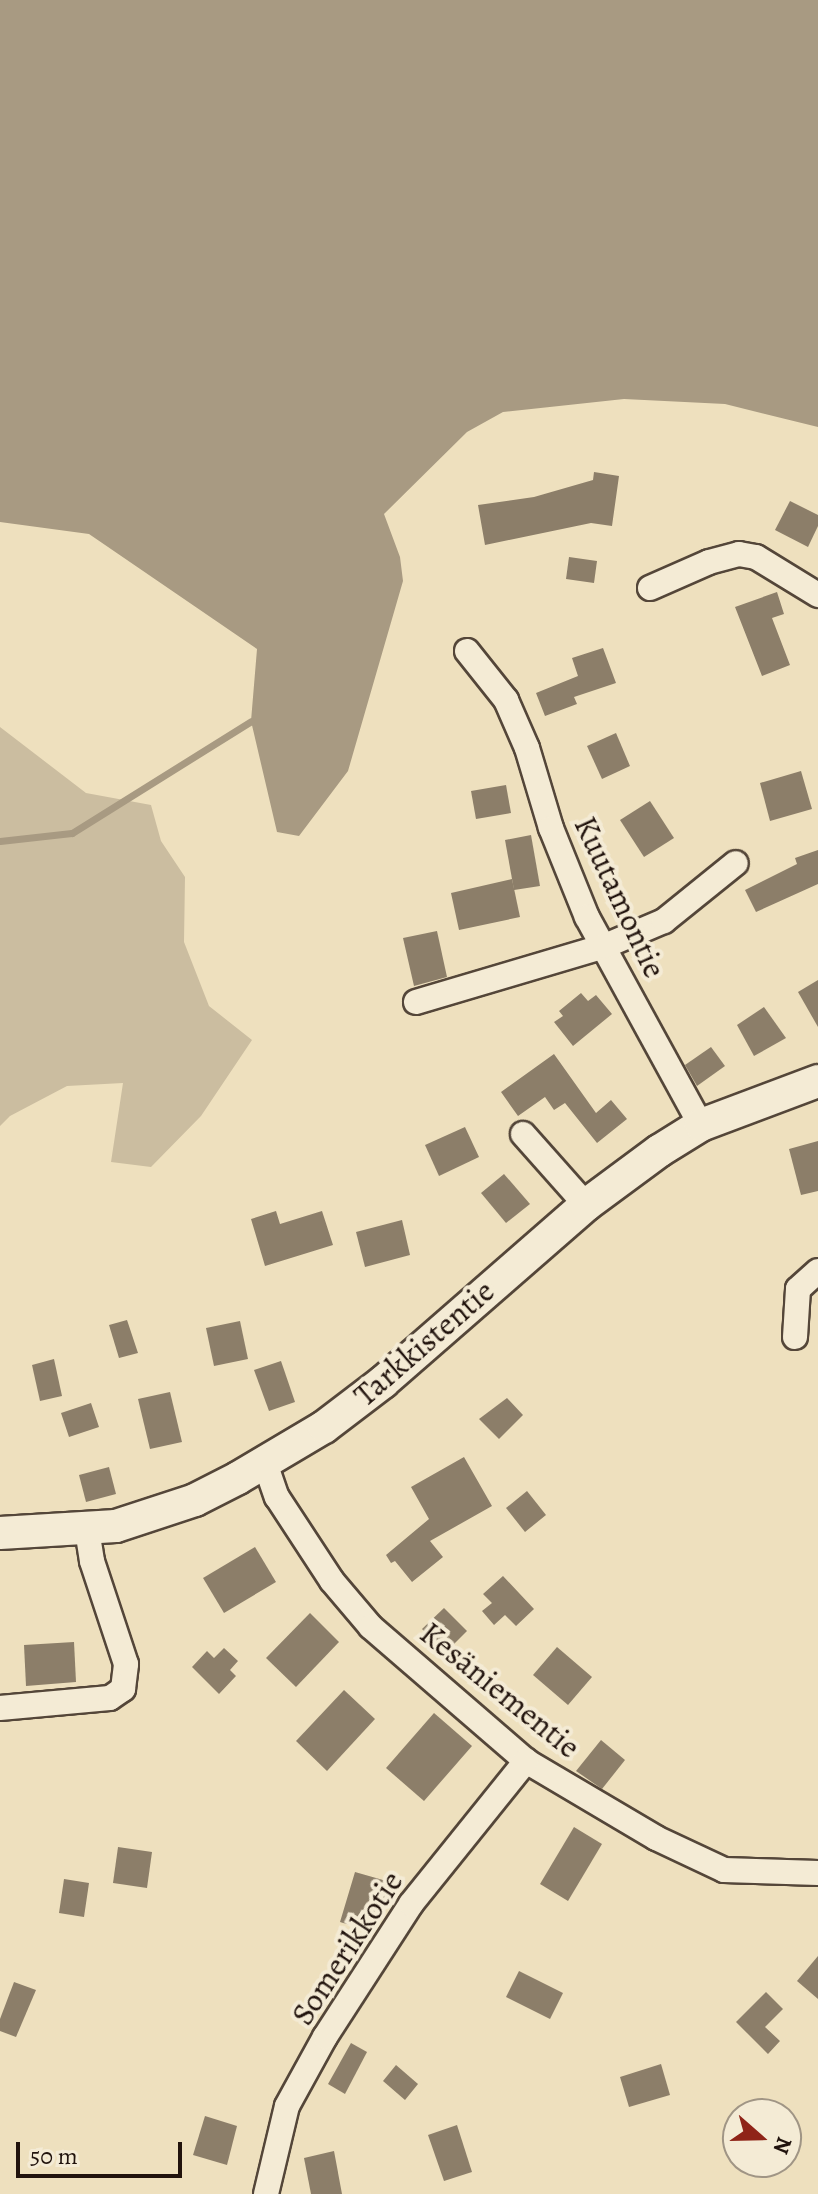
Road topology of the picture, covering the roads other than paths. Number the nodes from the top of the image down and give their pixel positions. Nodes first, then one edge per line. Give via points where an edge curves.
1 (650, 588) dead end
2 (818, 595) edge
3 (467, 651) dead end
4 (736, 863) dead end
5 (605, 946) junction
6 (416, 1002) dead end
7 (818, 1081) edge
8 (701, 1125) junction
9 (523, 1134) dead end
10 (586, 1205) junction
11 (818, 1271) edge
12 (795, 1337) dead end
13 (265, 1463) junction
14 (87, 1528) junction
15 (0, 1533) edge
16 (0, 1708) edge
17 (526, 1761) junction
18 (818, 1873) edge
19 (266, 2194) edge

1 - 2 street via 739,554 756,557
3 - 5 street, Kuutamontie via 506,700 571,881
4 - 5 street via 664,921
5 - 6 street
5 - 8 street, Kuutamontie
7 - 8 street, Tarkkistentie
8 - 10 street, Tarkkistentie
9 - 10 street
10 - 13 street, Tarkkistentie via 383,1382
11 - 12 street via 798,1289
13 - 14 street, Tarkkistentie via 170,1509 116,1526
13 - 17 street, Kesäniementie via 277,1497 332,1581 371,1627
14 - 15 street, Tarkkistentie
14 - 16 street via 92,1561 126,1664 123,1689 110,1698
17 - 18 street, Kesäniementie via 656,1838 724,1870
17 - 19 street, Somerikkotie via 411,1904 325,2037 287,2106

